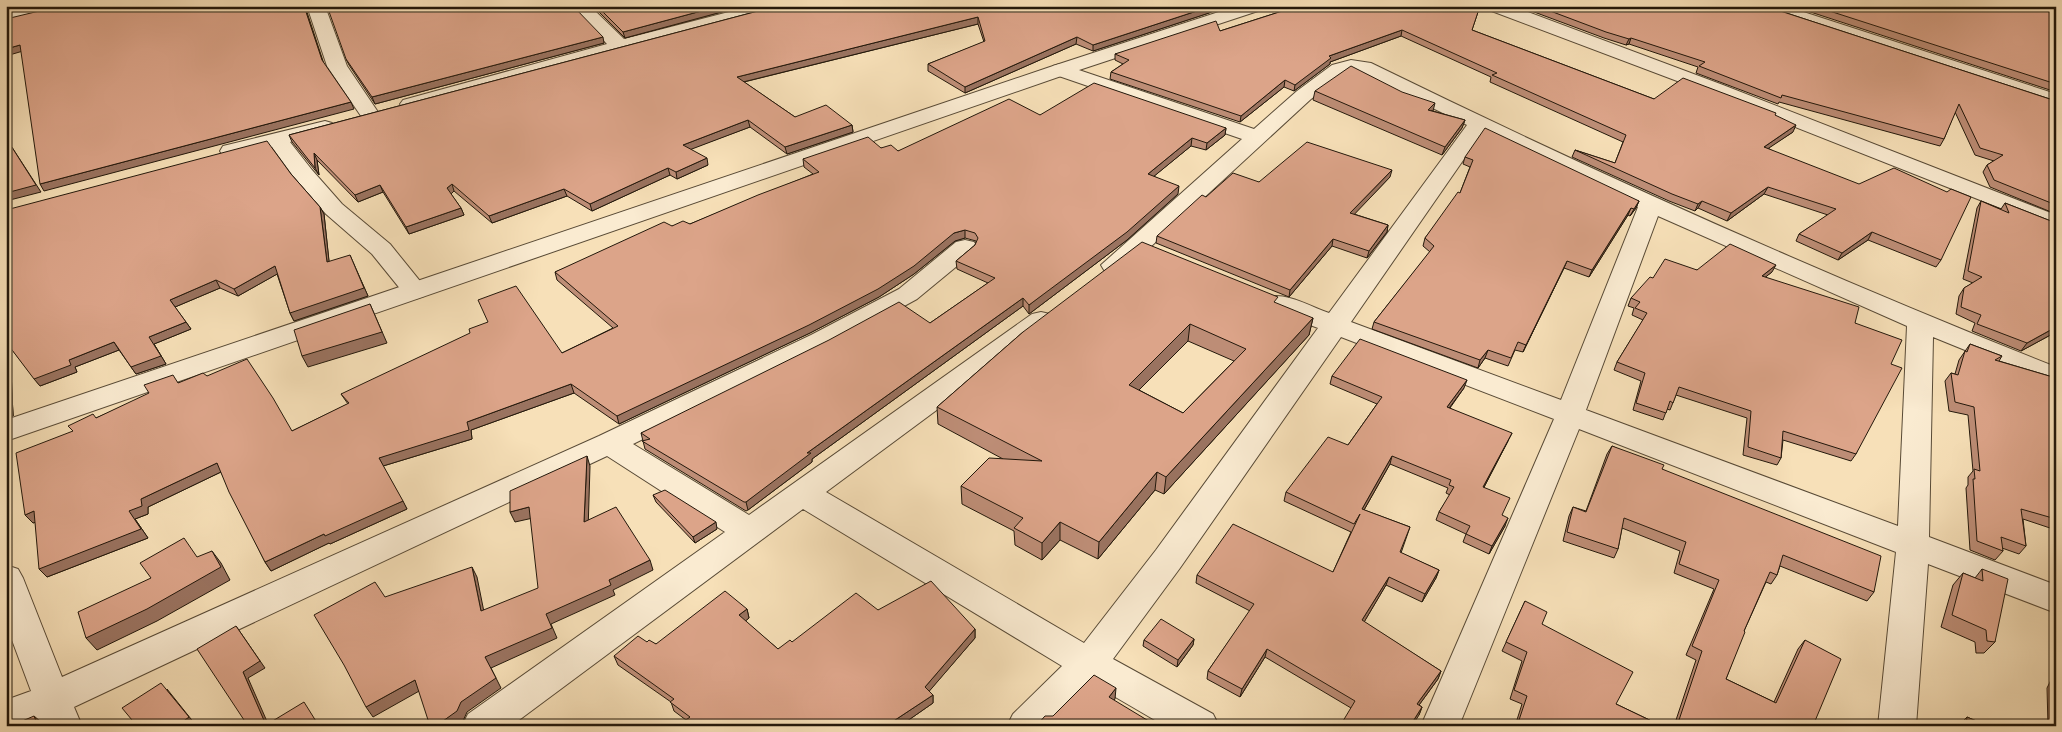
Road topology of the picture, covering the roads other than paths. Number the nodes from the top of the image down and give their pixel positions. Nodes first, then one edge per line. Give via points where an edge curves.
1 (60, 6) edge
2 (316, 6) edge
3 (580, 6) edge
4 (773, 6) edge
5 (1255, 6) edge
6 (1495, 6) edge
7 (1767, 6) edge
8 (2029, 6) edge
9 (2056, 14) edge
10 (6, 20) edge
11 (620, 46) junction
12 (1060, 70) junction
13 (2056, 101) edge
14 (354, 119) junction
15 (1478, 124) junction
16 (1257, 137) junction
17 (278, 139) junction
18 (212, 156) edge
19 (1651, 204) junction
20 (2056, 223) edge
21 (1137, 246) junction
22 (965, 247) dead end
23 (1164, 257) edge
24 (1091, 282) edge
25 (415, 291) junction
26 (1253, 294) edge
27 (1061, 305) edge
28 (1920, 324) junction
29 (1334, 327) junction
30 (2056, 378) edge
31 (1570, 415) junction
32 (6, 431) edge
33 (609, 443) junction
34 (802, 493) junction
35 (751, 532) junction
36 (1913, 543) junction
37 (6, 578) edge
38 (2056, 599) edge
39 (1089, 664) junction
40 (58, 712) edge
41 (6, 716) edge
42 (482, 726) edge
43 (1026, 726) edge
44 (1200, 726) edge
45 (1440, 726) edge
46 (1897, 726) edge

1 - 10 street
2 - 14 street
3 - 11 street
4 - 11 street
5 - 12 street
6 - 20 street
7 - 13 street
8 - 9 street
11 - 14 street
12 - 16 street
12 - 25 street
14 - 17 street
15 - 16 street via 1364,67 1351,66 1339,68
15 - 19 street
15 - 29 street
16 - 21 street
17 - 18 street
17 - 25 street via 334,209 382,249
19 - 28 street
19 - 31 street
21 - 23 street
21 - 24 street
22 - 33 street via 896,301
25 - 32 street
26 - 29 street
27 - 34 street
28 - 30 street
28 - 36 street
29 - 31 street
29 - 39 street
31 - 36 street
31 - 45 street
33 - 35 street
33 - 40 street
34 - 35 street
34 - 39 street
35 - 42 street
36 - 38 street
36 - 46 street
37 - 40 street
39 - 43 street
39 - 44 street
40 - 41 street

